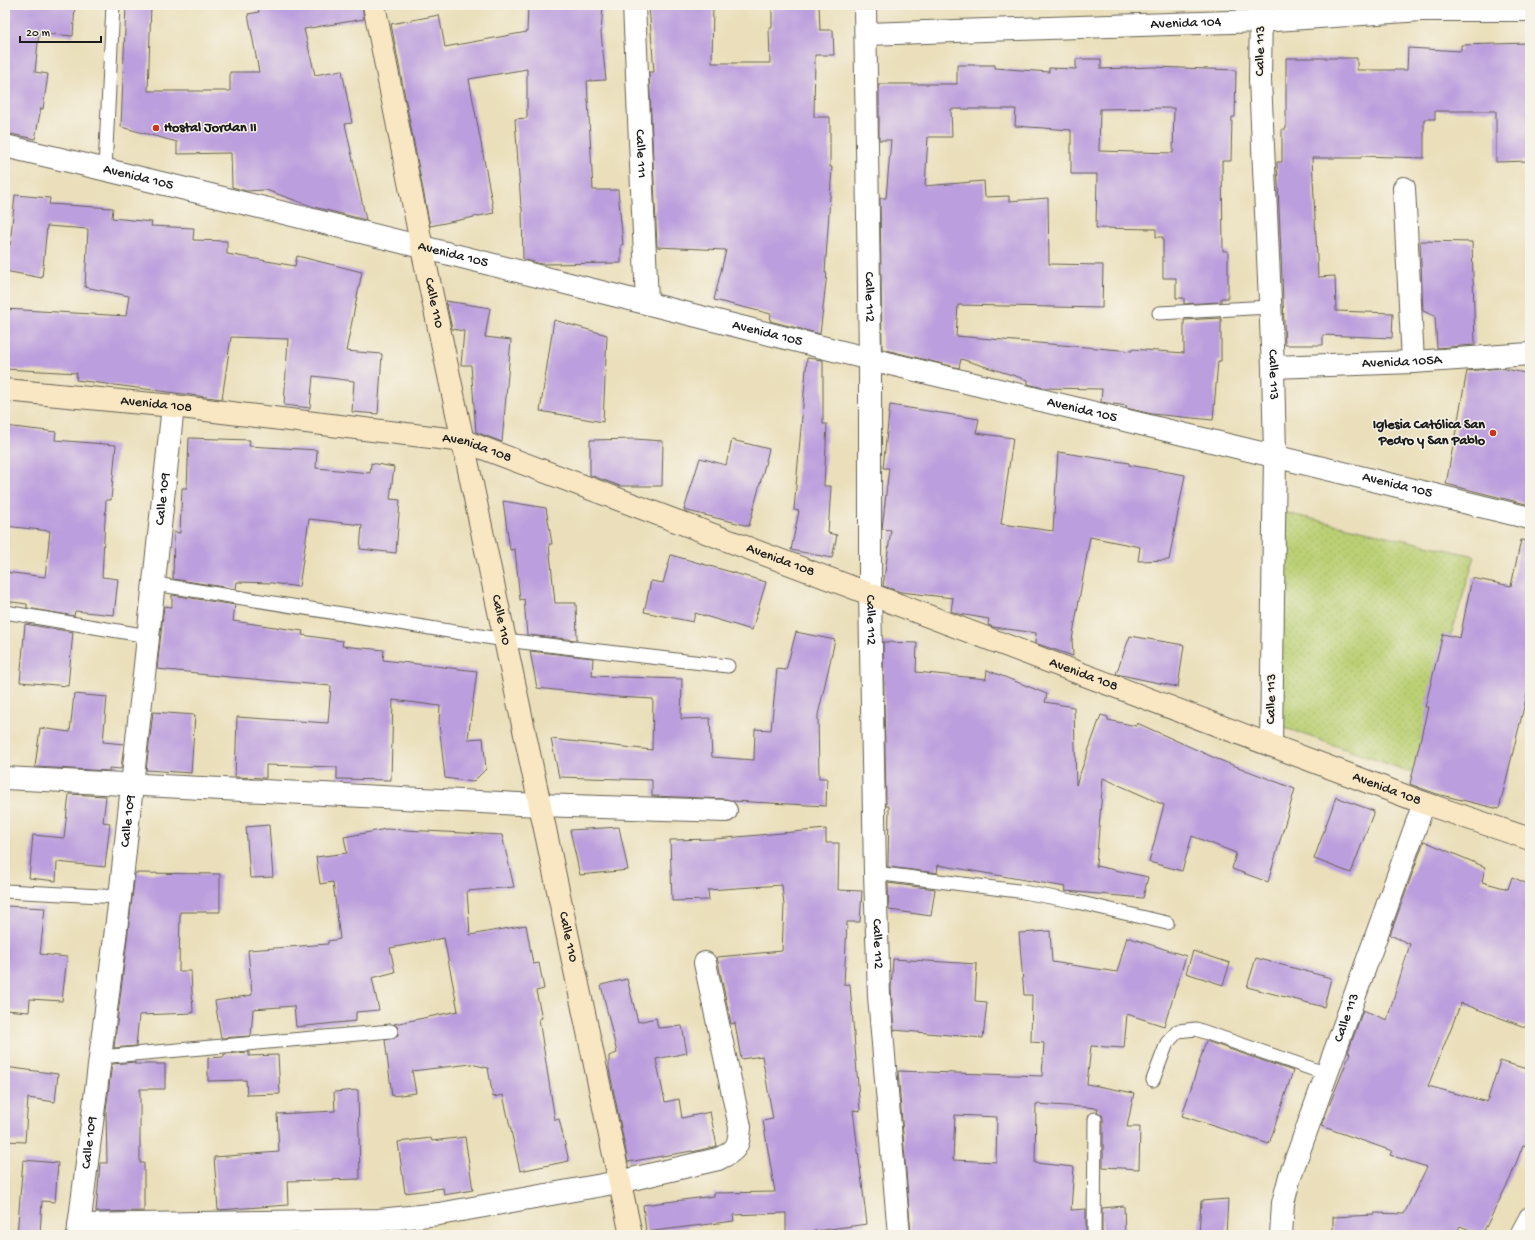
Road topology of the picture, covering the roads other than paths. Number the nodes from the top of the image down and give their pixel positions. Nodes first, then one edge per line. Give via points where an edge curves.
1 (113, 5) edge
2 (374, 5) edge
3 (634, 5) edge
4 (865, 5) edge
5 (1530, 10) edge
6 (1261, 13) edge
7 (866, 34) junction
8 (5, 146) edge
9 (105, 169) junction
10 (1404, 188) dead end
11 (422, 248) junction
12 (647, 302) junction
13 (1270, 307) junction
14 (1159, 313) dead end
15 (1530, 354) edge
16 (870, 359) junction
17 (1413, 362) junction
18 (1273, 367) junction
19 (5, 390) edge
20 (173, 406) junction
21 (464, 441) junction
22 (1275, 454) junction
23 (1530, 518) edge
24 (155, 584) junction
25 (870, 592) junction
26 (5, 612) edge
27 (148, 636) junction
28 (505, 640) junction
29 (728, 666) dead end
30 (1271, 745) junction
31 (5, 778) edge
32 (132, 785) junction
33 (1424, 803) junction
34 (539, 805) junction
35 (726, 811) dead end
36 (1530, 839) edge
37 (875, 873) junction
38 (5, 891) edge
39 (120, 897) junction
40 (1167, 923) dead end
41 (705, 963) dead end
42 (391, 1031) dead end
43 (100, 1057) junction
44 (1327, 1074) junction
45 (1153, 1080) dead end
46 (1095, 1119) dead end
47 (619, 1182) junction
48 (1530, 1218) edge
49 (79, 1230) edge
50 (631, 1235) edge
51 (900, 1235) edge
52 (1094, 1235) edge
53 (1281, 1235) edge
54 (1521, 1235) edge

1 - 9 lane
2 - 11 street, Calle 110
3 - 12 street, Calle 111
4 - 7 street, Calle 112
5 - 6 street, Avenida 104
6 - 7 street, Avenida 104
6 - 13 street, Calle 113 via 1260,80
7 - 16 street, Calle 112
8 - 9 street, Avenida 105
9 - 11 street, Avenida 105
10 - 17 street
11 - 12 street, Avenida 105
11 - 21 street, Calle 110
12 - 16 street, Avenida 105
13 - 14 lane
13 - 18 street, Calle 113
15 - 17 street, Avenida 105A
16 - 22 street, Avenida 105
16 - 25 street, Calle 112
17 - 18 street, Avenida 105A
18 - 22 street, Calle 113
19 - 20 street, Avenida 108
20 - 21 street, Avenida 108
20 - 24 street, Calle 109
21 - 25 street, Avenida 108
21 - 28 street, Calle 110
22 - 23 street, Avenida 105
22 - 30 street, Calle 113
24 - 27 street, Calle 109
24 - 28 lane
25 - 30 street, Avenida 108
25 - 37 street, Calle 112
26 - 27 lane
27 - 32 street, Calle 109
28 - 29 lane
28 - 34 street, Calle 110
30 - 33 street, Avenida 108
31 - 32 street
32 - 34 street
32 - 39 street, Calle 109
33 - 36 street, Avenida 108
33 - 44 street, Calle 113
34 - 35 street
34 - 47 street, Calle 110
37 - 40 lane via 1018,891
37 - 51 street, Calle 112 via 879,996
38 - 39 lane
39 - 43 street, Calle 109
41 - 47 street via 740,1127 739,1142 732,1153 718,1159
42 - 43 lane
43 - 49 street, Calle 109
44 - 45 lane via 1196,1029 1178,1031 1167,1043
44 - 53 street, Calle 113 via 1290,1176 1283,1203
46 - 52 lane
47 - 49 street via 439,1214 379,1220
47 - 50 street, Calle 110
48 - 54 street

